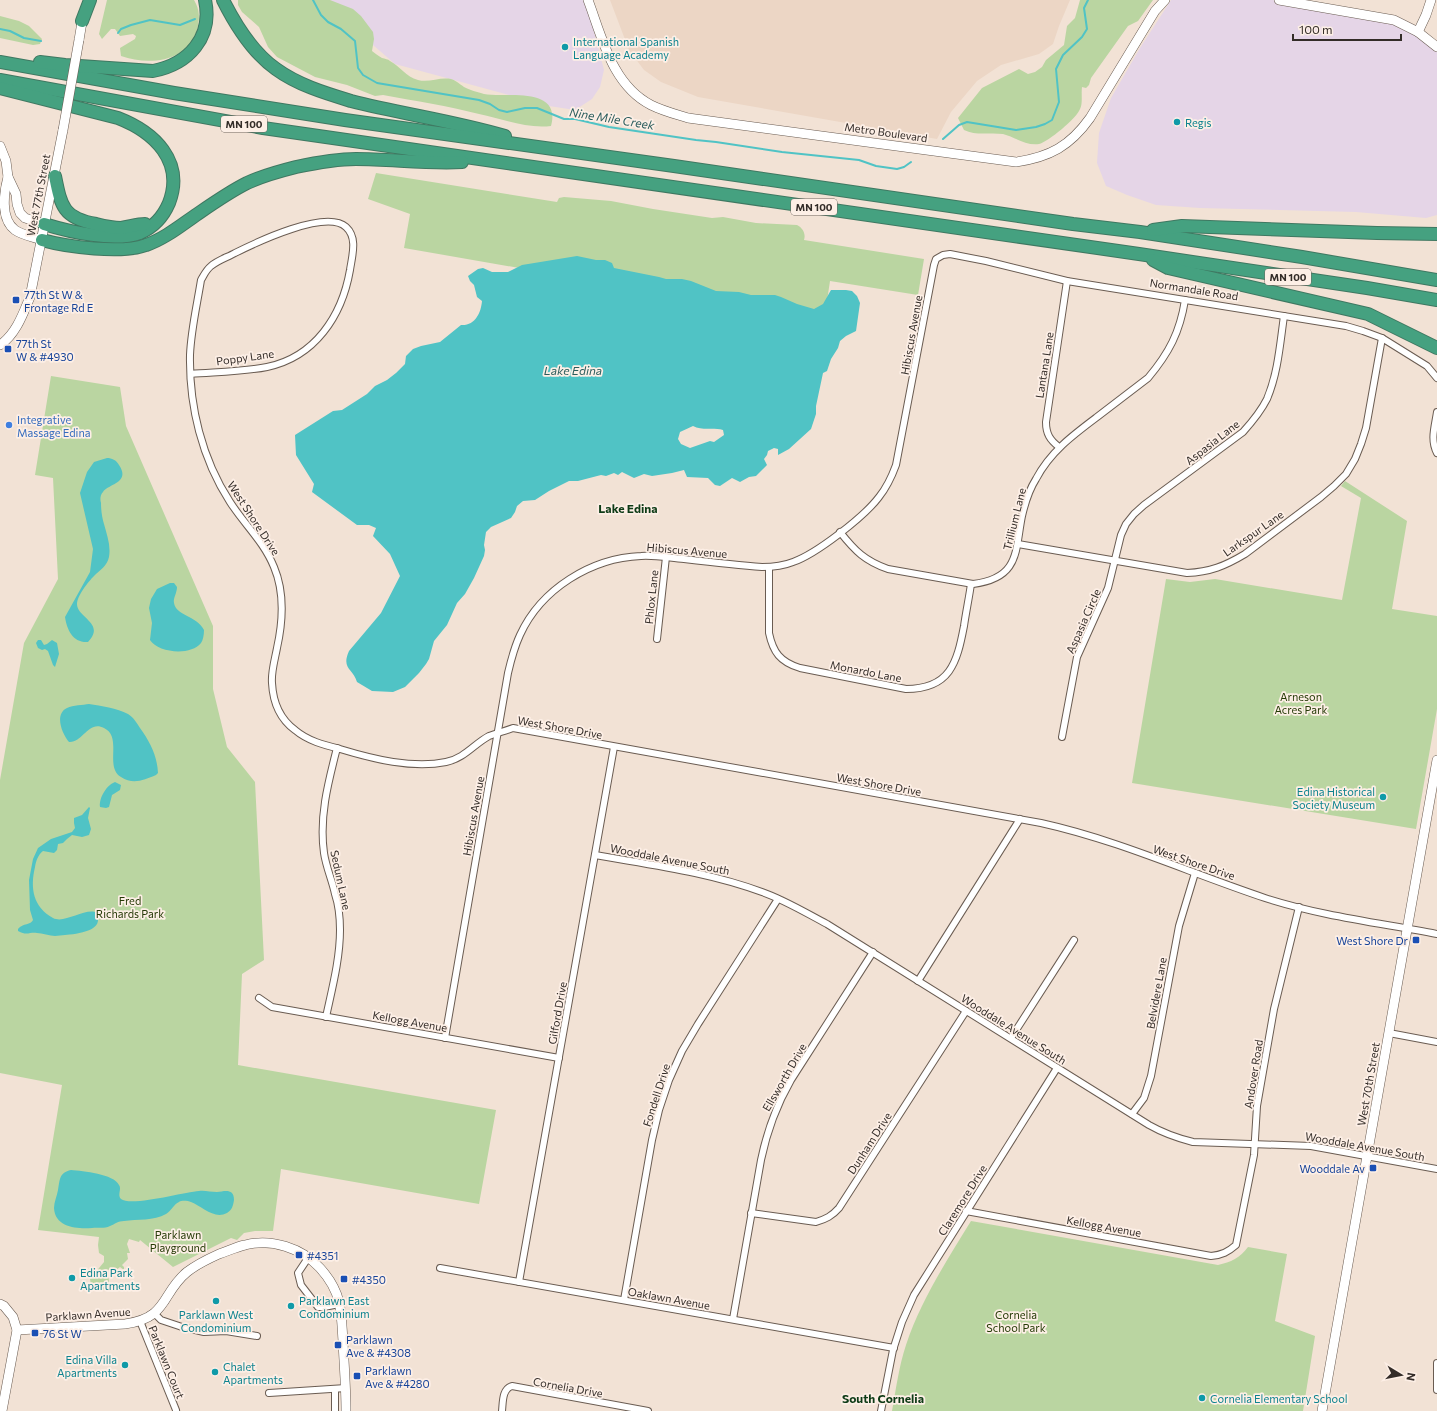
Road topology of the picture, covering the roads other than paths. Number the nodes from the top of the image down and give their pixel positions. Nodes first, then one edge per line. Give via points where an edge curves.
1 (86, 0) edge
2 (90, 0) edge
3 (206, 0) edge
4 (224, 0) edge
5 (588, 0) edge
6 (1165, 0) edge
7 (1279, 0) edge
8 (1431, 0) edge
9 (82, 21) junction
10 (1418, 32) junction
11 (1437, 47) edge
12 (0, 57) edge
13 (0, 62) edge
14 (0, 80) edge
15 (0, 88) edge
16 (0, 146) edge
17 (544, 148) junction
18 (489, 160) junction
19 (55, 176) junction
20 (8, 177) junction
21 (326, 222) joint
22 (44, 224) junction
23 (154, 225) junction
24 (1140, 232) junction
25 (1437, 234) edge
26 (42, 240) junction
27 (1139, 254) junction
28 (936, 259) joint
29 (1437, 280) edge
30 (1067, 281) junction
31 (1185, 300) junction
32 (1437, 300) edge
33 (1284, 316) junction
34 (1382, 338) junction
35 (0, 345) edge
36 (1437, 348) edge
37 (191, 374) junction
38 (1437, 378) edge
39 (1437, 412) edge
40 (1059, 447) junction
41 (1437, 452) edge
42 (840, 532) junction
43 (1018, 544) junction
44 (666, 558) junction
45 (1115, 561) junction
46 (769, 567) junction
47 (971, 584) junction
48 (657, 639) dead end
49 (498, 733) junction
50 (1062, 736) dead end
51 (614, 747) junction
52 (337, 748) junction
53 (1437, 760) edge
54 (1020, 819) junction
55 (595, 855) junction
56 (1196, 873) junction
57 (778, 899) junction
58 (1299, 907) junction
59 (1407, 928) junction
60 (1437, 934) edge
61 (1074, 940) dead end
62 (873, 952) junction
63 (918, 981) junction
64 (259, 998) dead end
65 (966, 1011) junction
66 (326, 1017) junction
67 (1389, 1033) junction
68 (445, 1038) junction
69 (1010, 1038) junction
70 (1437, 1042) edge
71 (559, 1058) junction
72 (1057, 1068) junction
73 (1132, 1114) junction
74 (1255, 1144) junction
75 (1367, 1156) junction
76 (1437, 1169) edge
77 (966, 1211) junction
78 (751, 1213) junction
79 (1236, 1245) joint
80 (308, 1258) junction
81 (440, 1268) dead end
82 (519, 1282) junction
83 (624, 1300) junction
84 (0, 1304) edge
85 (339, 1304) junction
86 (154, 1313) junction
87 (733, 1319) junction
88 (140, 1321) junction
89 (17, 1330) junction
90 (257, 1336) dead end
91 (894, 1348) junction
92 (1437, 1363) edge
93 (346, 1388) junction
94 (335, 1389) junction
95 (1437, 1390) edge
96 (269, 1393) dead end
97 (176, 1410) edge
98 (2, 1411) edge
99 (335, 1411) edge
100 (346, 1411) edge
101 (502, 1411) edge
102 (648, 1411) edge
103 (881, 1411) edge
104 (1322, 1411) edge

1 - 9 street, West 77th Street
2 - 9 highway
3 - 12 highway via 206,24 198,42 184,59 166,68 154,71 65,65
4 - 17 highway via 249,43 276,69 312,88 363,104 491,132
5 - 6 street, Metro Boulevard via 613,66 623,81 635,94 665,112 688,118 1016,162 1031,160 1052,152 1071,141 1090,118 1155,11
7 - 10 street via 1394,20
8 - 10 street
9 - 19 street, West 77th Street, bridge
10 - 11 street
13 - 17 highway, MN 100 via 228,102
14 - 18 highway, MN 100 via 263,128
15 - 23 highway via 118,118 147,133 168,157 173,180 167,209
16 - 20 street via 6,161
17 - 24 highway, MN 100
18 - 26 highway via 440,163 355,159 304,166 268,175 247,184 147,245 113,249
18 - 27 highway, MN 100
19 - 22 street, West 77th Street
19 - 23 highway via 63,207 68,214 77,219 119,228 141,224
20 - 22 street via 16,194 20,213 25,218
20 - 26 street via 4,195 9,223 15,230
21 - 37 street, West Shore Drive via 280,232 212,265 205,272 201,280 192,337
21 - 37 street, Poppy Lane via 341,223 347,228 351,233 353,247 344,297 327,328 300,353 267,367
22 - 23 highway via 116,237 139,233
22 - 26 street, West 77th Street
24 - 25 highway via 1182,226
24 - 29 highway, MN 100
26 - 35 street, West 77th Street via 25,311 12,333
27 - 32 highway, MN 100
27 - 36 highway via 1168,268 1368,314
28 - 30 street, Normandale Road via 950,254
28 - 42 street, Hibiscus Avenue via 896,465 880,497
30 - 31 street, Normandale Road
30 - 40 street, Lantana Lane via 1046,422 1048,436
31 - 33 street, Normandale Road
31 - 40 street, Trillium Lane via 1177,334 1160,365 1148,378
33 - 34 street, Normandale Road via 1346,326
33 - 45 street, Aspasia Lane via 1273,382 1256,417 1238,436 1134,514 1121,535
34 - 38 street, Normandale Road via 1427,366
34 - 45 street, Larkspur Lane via 1361,444 1346,474 1334,486 1245,554 1218,568 1187,573
37 - 52 street, West Shore Drive via 194,407 206,453 230,502 267,552 280,584 282,619 271,681 277,708 284,720 304,737
39 - 41 street via 1433,443
40 - 43 street, Trillium Lane via 1035,479 1022,516
42 - 46 street, Hibiscus Avenue via 807,556
42 - 47 street, Trillium Lane via 857,552 875,565
43 - 45 street, Larkspur Lane
43 - 47 street, Trillium Lane via 1011,564 1004,572 984,583
44 - 46 street, Hibiscus Avenue
44 - 48 street, Phlox Lane
44 - 49 street, Hibiscus Avenue via 642,556 607,562 573,577 556,588 530,618 520,635 513,654
45 - 50 street, Aspasia Circle via 1108,588 1077,657
46 - 47 street, Monardo Lane via 769,633 773,647 782,659 790,666 906,689 918,689 935,683 949,672 956,662
49 - 51 street, West Shore Drive via 513,728
49 - 52 street, West Shore Drive via 458,758 440,762 409,764 385,761
49 - 68 street, Hibiscus Avenue
51 - 54 street, West Shore Drive
51 - 55 street, Gilford Drive
52 - 66 street, Sedum Lane via 328,782 323,830 324,853 339,909 340,931
53 - 59 street, West 70th Street
54 - 56 street, West Shore Drive via 1066,828
54 - 63 street
55 - 57 street, Wooddale Avenue South via 701,874 736,883
55 - 71 street, Gilford Drive
56 - 58 street, West Shore Drive
56 - 73 street, Belvidere Lane via 1179,926 1148,1087 1144,1098
57 - 62 street, Wooddale Avenue South via 827,924
57 - 83 street, Fondell Drive via 698,1024 669,1080 652,1140
58 - 59 street, West Shore Drive
58 - 74 street, Andover Road via 1274,1009 1257,1106
59 - 60 street, West Shore Drive
59 - 67 street, West 70th Street
61 - 69 street
62 - 63 street, Wooddale Avenue South
62 - 78 street, Ellsworth Drive via 780,1099 765,1139
63 - 65 street, Wooddale Avenue South
64 - 66 street, Kellogg Avenue via 272,1007
65 - 69 street, Wooddale Avenue South
65 - 78 street, Dunham Drive via 833,1215 811,1222
66 - 68 street, Kellogg Avenue
67 - 70 street
67 - 75 street, West 70th Street
68 - 71 street, Kellogg Avenue
69 - 72 street, Wooddale Avenue South
71 - 82 street, Gilford Drive
72 - 73 street, Wooddale Avenue South
72 - 77 street, Claremore Drive
73 - 74 street, Wooddale Avenue South via 1163,1133 1193,1142
74 - 75 street, Wooddale Avenue South via 1311,1146
74 - 79 street, Andover Road
75 - 76 street, Wooddale Avenue South
75 - 104 street, West 70th Street
77 - 79 street, Kellogg Avenue via 1211,1256 1229,1252
77 - 91 street, Claremore Drive via 914,1295
78 - 87 street, Ellsworth Drive
80 - 85 street, Parklawn Avenue via 326,1275
80 - 85 street via 298,1273 301,1285 318,1306
80 - 86 street, Parklawn Avenue via 276,1244 246,1244 232,1249 199,1263 187,1272
81 - 82 street, Oaklawn Avenue
82 - 83 street, Oaklawn Avenue
83 - 87 street, Oaklawn Avenue
84 - 89 street via 13,1316
85 - 93 street, Parklawn Avenue
86 - 88 street, Parklawn Avenue
86 - 90 street via 164,1322 204,1332 226,1331
87 - 91 street, Oaklawn Avenue
88 - 89 street, Parklawn Avenue
88 - 97 street, Parklawn Court
89 - 98 street
91 - 103 street, Claremore Drive
92 - 95 street
93 - 94 street
93 - 100 street, Parklawn Avenue
94 - 96 street
94 - 99 street
101 - 102 street, Cornelia Drive via 505,1391 512,1386

